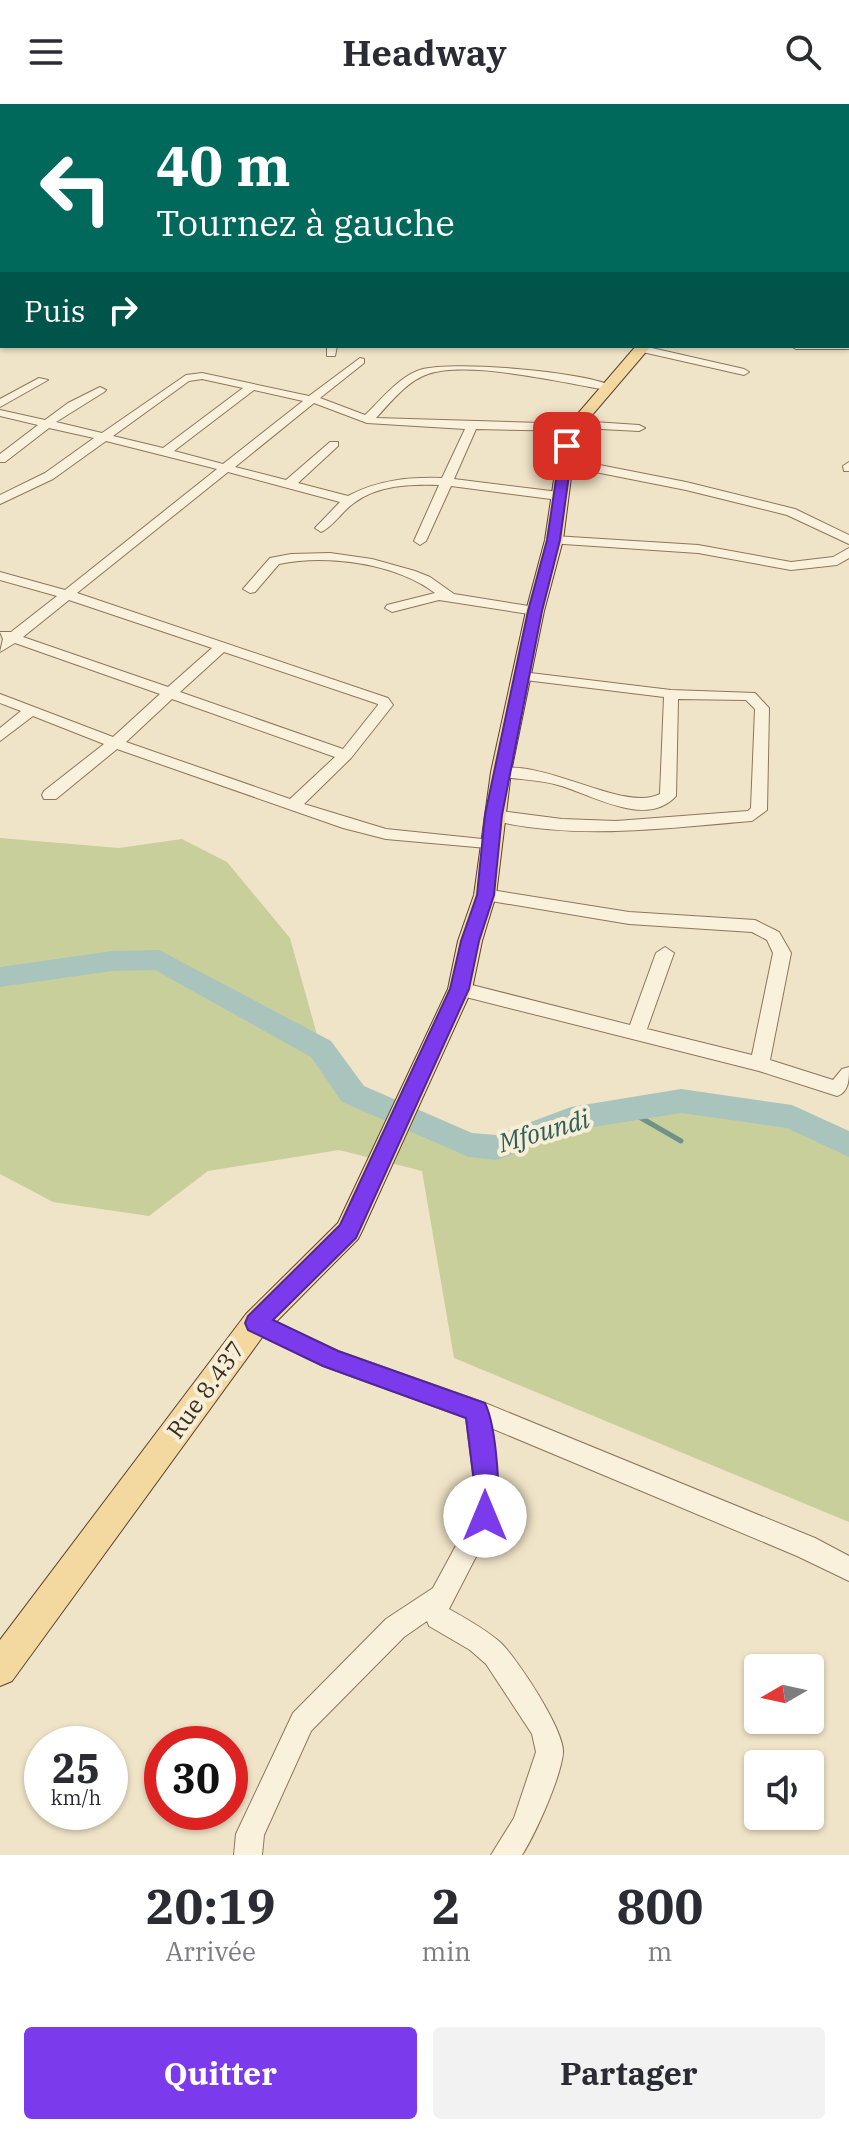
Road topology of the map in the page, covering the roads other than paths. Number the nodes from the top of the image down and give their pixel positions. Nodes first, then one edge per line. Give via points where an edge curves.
1 (643, 348) edge
2 (360, 361) dead end
3 (744, 372) dead end
4 (43, 380) dead end
5 (252, 386) junction
6 (608, 387) junction
7 (100, 390) dead end
8 (311, 399) junction
9 (0, 404) edge
10 (0, 413) edge
11 (367, 420) junction
12 (47, 424) junction
13 (472, 425) junction
14 (577, 426) junction
15 (639, 428) dead end
16 (105, 437) junction
17 (334, 444) dead end
18 (166, 452) junction
19 (1, 459) edge
20 (564, 462) junction
21 (224, 469) junction
22 (447, 483) junction
23 (287, 486) junction
24 (559, 496) junction
25 (0, 500) edge
26 (349, 500) junction
27 (321, 528) dead end
28 (554, 540) junction
29 (849, 540) edge
30 (420, 541) dead end
31 (843, 556) edge
32 (849, 570) edge
33 (0, 576) edge
34 (250, 589) dead end
35 (69, 595) junction
36 (451, 598) junction
37 (392, 608) dead end
38 (535, 611) junction
39 (7, 636) edge
40 (0, 648) edge
41 (220, 648) junction
42 (522, 676) junction
43 (171, 693) junction
44 (671, 694) junction
45 (0, 698) edge
46 (30, 711) junction
47 (0, 736) edge
48 (115, 743) junction
49 (346, 755) junction
50 (501, 772) junction
51 (50, 795) dead end
52 (294, 804) junction
53 (493, 815) junction
54 (492, 845) junction
55 (485, 895) junction
56 (665, 953) dead end
57 (460, 989) junction
58 (636, 1034) junction
59 (760, 1064) junction
60 (845, 1086) edge
61 (256, 1323) junction
62 (477, 1411) junction
63 (849, 1569) edge
64 (439, 1598) junction
65 (0, 1669) edge
66 (248, 1855) edge
67 (505, 1855) edge

1 - 3 street
1 - 6 main road, Rue 8.437
2 - 8 street
4 - 9 street
5 - 8 street
5 - 16 street via 186,378
5 - 18 street
6 - 11 street via 530,373 430,369 406,382
6 - 14 main road, Rue 8.437
7 - 12 street
8 - 11 street
8 - 21 street
10 - 12 street
11 - 13 street
12 - 16 street
12 - 19 street
13 - 14 street
13 - 22 street
14 - 15 street
14 - 20 main road, Rue 8.437
16 - 18 street
16 - 25 street via 35,484
17 - 23 street
18 - 21 street
20 - 24 main road, Rue 8.437
20 - 29 street via 791,512
21 - 23 street
21 - 35 street
22 - 24 street
22 - 26 street via 387,483
22 - 30 street
23 - 26 street
24 - 28 main road, Rue 8.437
26 - 27 street
28 - 31 street via 698,549 791,566
28 - 38 main road, Rue 8.437
31 - 32 street
33 - 35 street
34 - 36 street via 275,561 299,557 386,565
35 - 39 street
35 - 41 street
36 - 37 street via 425,597
36 - 38 street
38 - 42 main road, Rue 8.437
39 - 40 street
39 - 43 street
41 - 43 street
41 - 49 street via 383,701 386,705
42 - 44 street
42 - 50 main road, Rue 8.437
43 - 48 street
43 - 49 street
44 - 50 street via 668,796 662,801 619,803 557,779
44 - 53 street via 739,695 758,701 762,708 757,814 616,826
45 - 46 street
46 - 47 street
46 - 48 street
48 - 51 street
48 - 52 street
49 - 52 street
50 - 53 main road, Rue 8.437
52 - 54 street via 364,829
53 - 54 main road, Rue 8.437
54 - 55 main road, Rue 8.437
55 - 57 main road, Rue 8.437
55 - 59 street via 629,918 755,926 771,933 782,953
56 - 58 street
57 - 58 street
57 - 61 main road, Rue 8.437 via 348,1231
58 - 59 street
59 - 60 street
61 - 62 street via 331,1359
61 - 65 main road, Rue 8.437
62 - 63 street
62 - 64 street via 485,1516
64 - 66 street via 395,1628 302,1722 250,1834
64 - 67 street via 438,1617 495,1655 544,1728 550,1752 525,1826

